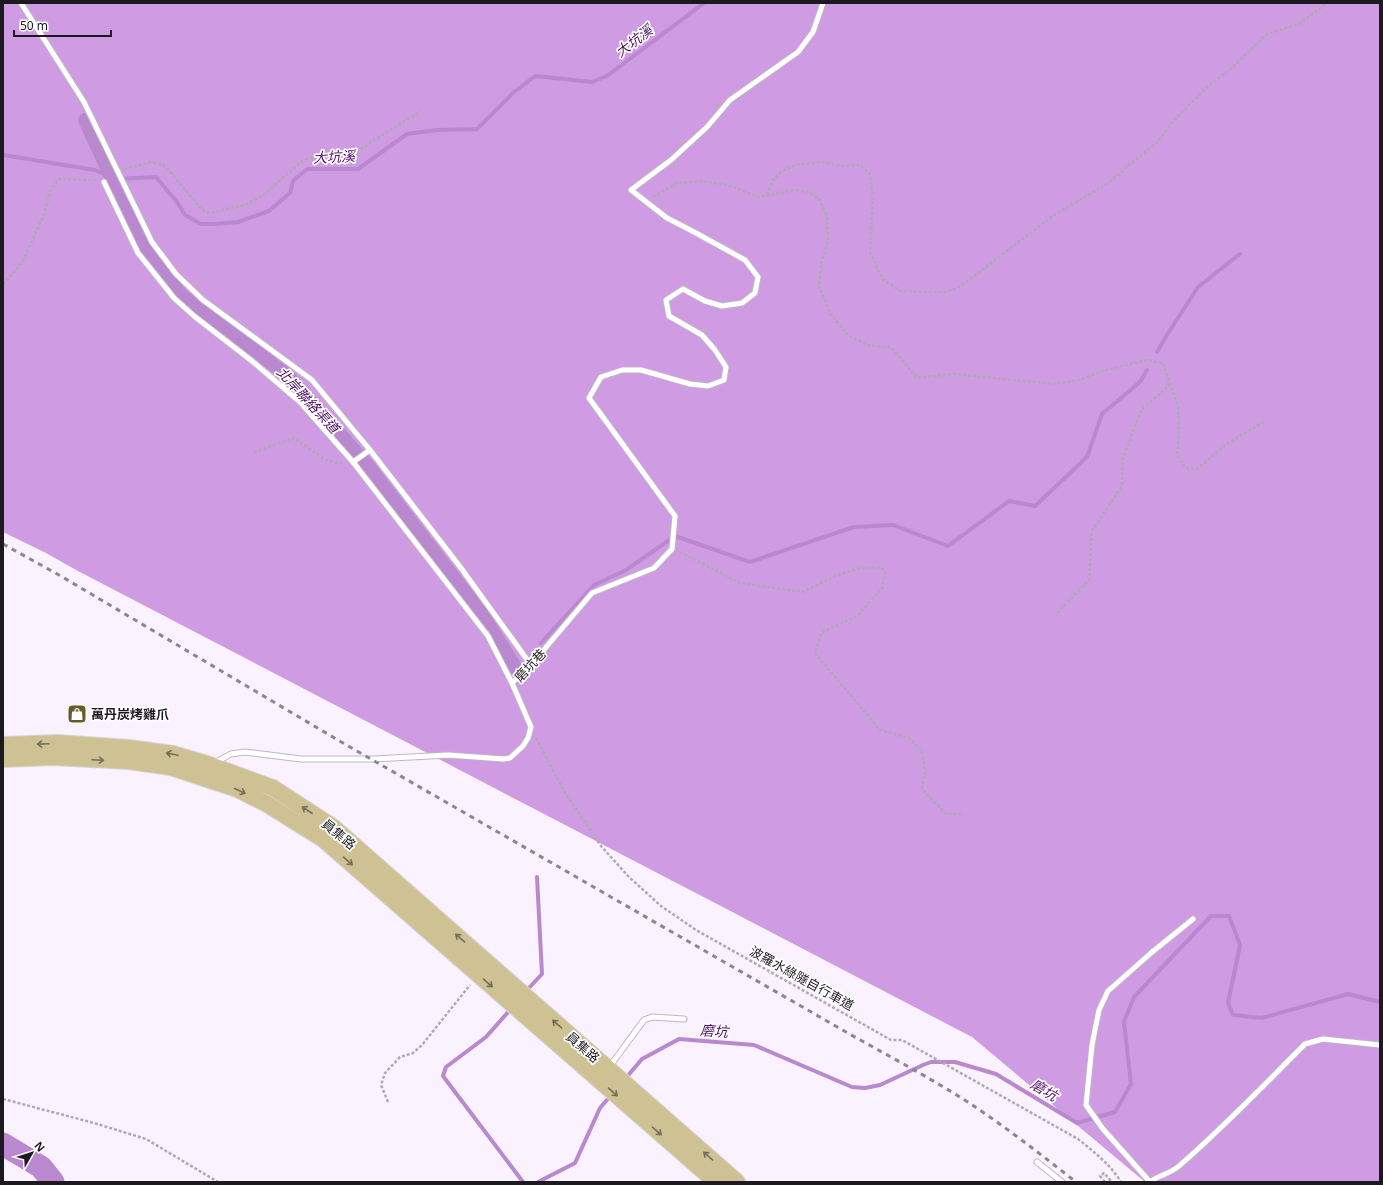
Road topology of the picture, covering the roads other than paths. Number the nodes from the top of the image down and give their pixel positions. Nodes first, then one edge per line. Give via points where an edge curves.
1 (21, 3) edge
2 (823, 3) edge
3 (104, 182) road end
4 (370, 450) junction
5 (353, 462) junction
6 (532, 665) junction
7 (512, 683) junction
8 (3, 745) edge
9 (3, 759) edge
10 (210, 765) junction
11 (1193, 919) dead end
12 (684, 1019) dead end
13 (1380, 1045) edge
14 (603, 1074) junction
15 (632, 1100) junction
16 (1037, 1162) dead end
17 (716, 1182) edge
18 (738, 1182) edge
19 (1062, 1182) edge
20 (1150, 1182) edge

1 - 4 lane via 84,102 152,242 176,274 203,300 312,380
2 - 6 lane, 磨坑巷 via 813,32 798,52 730,100 707,128 671,160 631,190 667,218 745,260 758,277 754,293 742,303 722,306 705,301 683,289 666,300 669,316 702,335 715,350 726,367 724,380 708,386 690,384 641,370 622,370 601,378 589,398 675,516 672,548 654,568 592,593
3 - 5 lane via 138,253 174,298 300,402
4 - 5 lane
4 - 6 lane via 462,568
5 - 7 lane via 488,636
6 - 7 lane, 磨坑巷
7 - 10 lane, 磨坑巷 via 531,727 523,746 510,758 448,756 301,759 245,752 231,754
10 -> 8 main road, 員集路 via 173,754 129,748 58,743
9 -> 14 main road, 員集路 via 52,757 163,766 237,789 267,804 323,839 478,975
14 -> 10 main road, 員集路 via 333,826 273,788
11 - 20 lane via 1108,991 1099,1010 1092,1045 1086,1105 1103,1129
12 - 14 lane via 652,1017 644,1020
13 - 20 lane via 1323,1039 1305,1044 1184,1162 1173,1171
14 - 15 main road
15 -> 17 main road
18 -> 15 main road
16 - 19 lane

